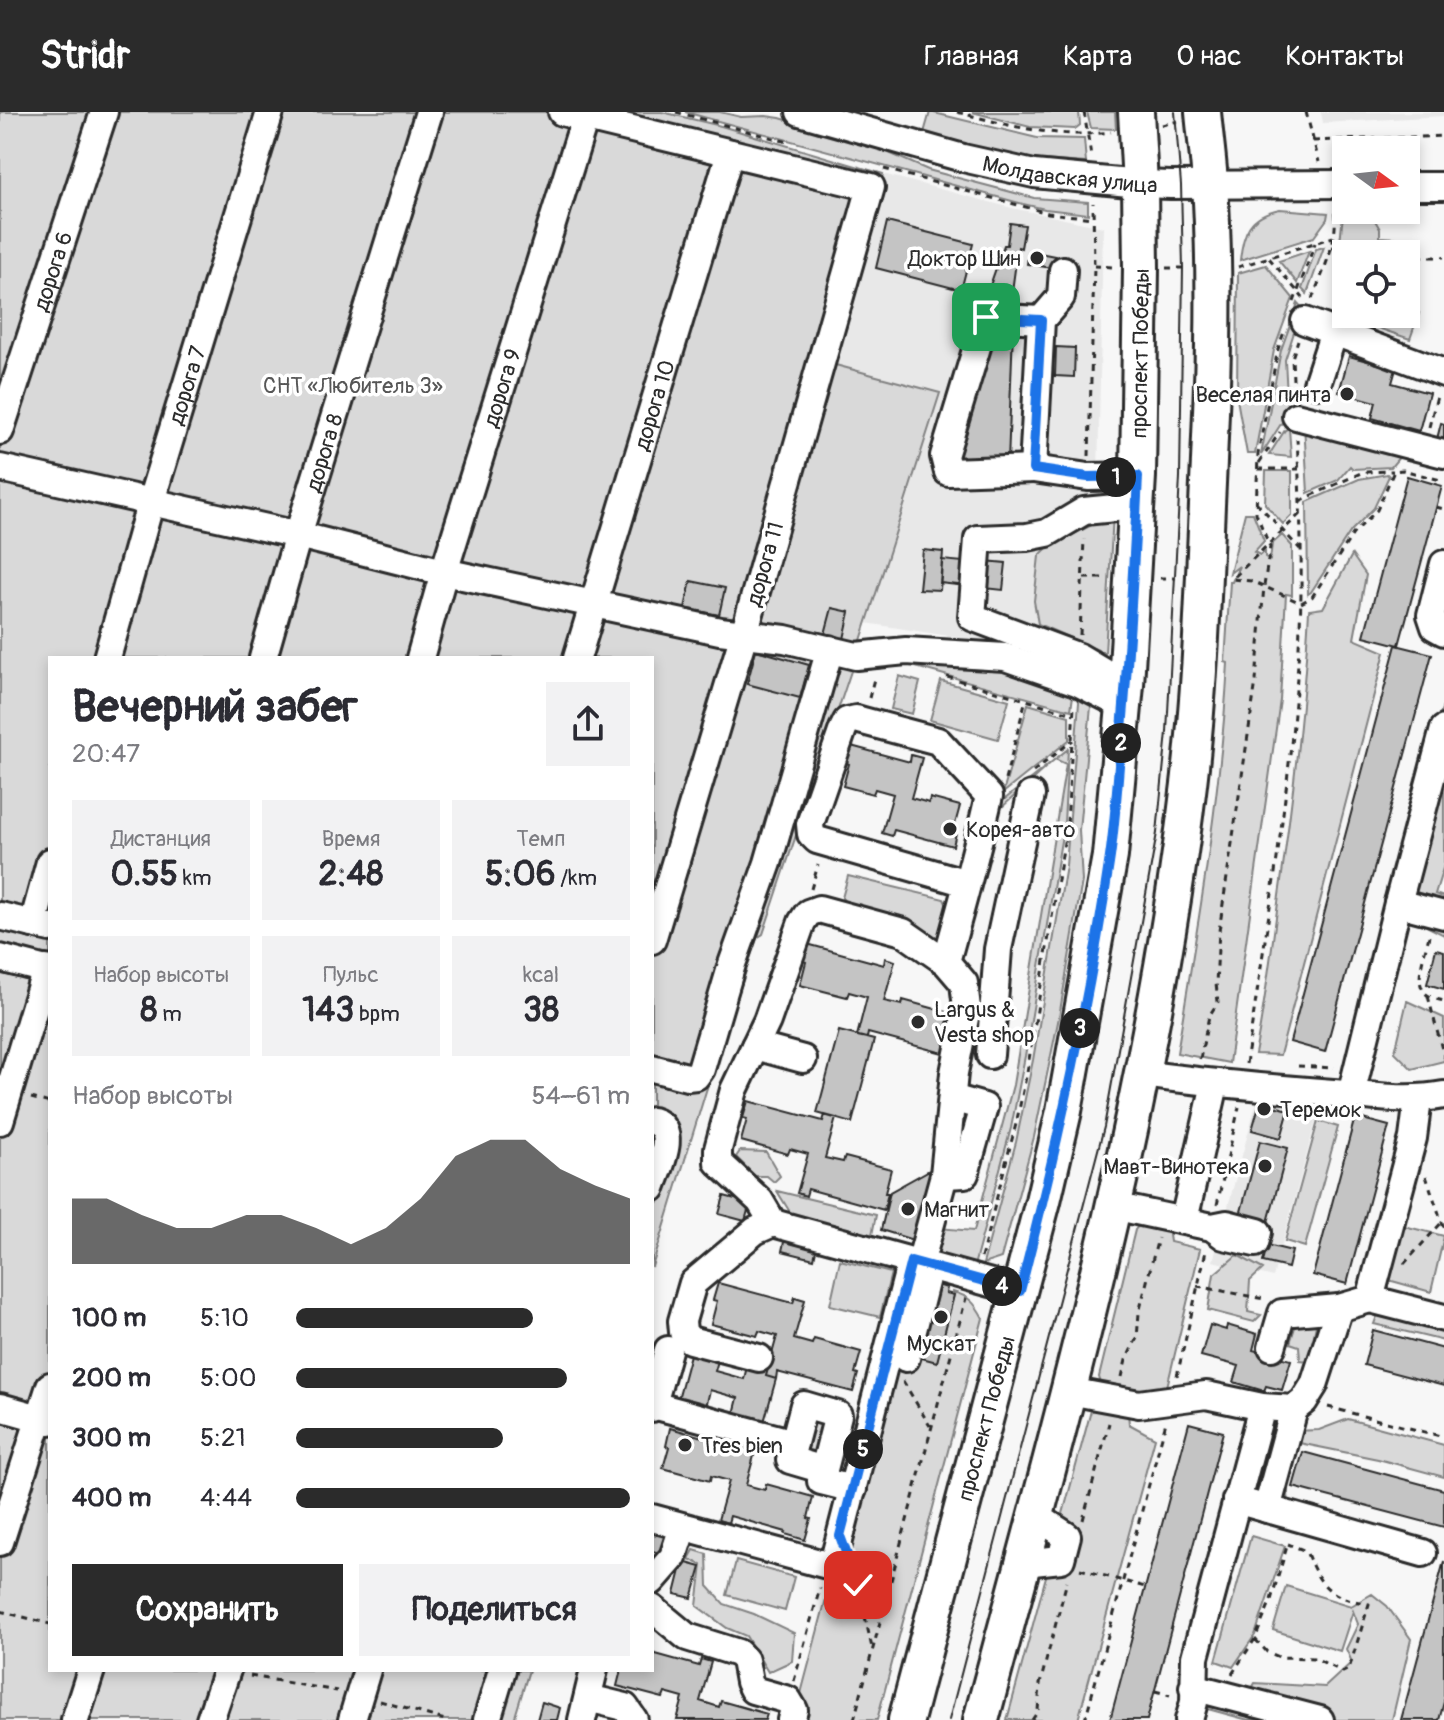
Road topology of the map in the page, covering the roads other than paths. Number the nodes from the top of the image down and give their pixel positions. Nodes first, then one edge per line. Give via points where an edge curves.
1 (104, 112) edge
2 (270, 112) edge
3 (429, 112) edge
4 (800, 112) edge
5 (1203, 113) edge
6 (573, 115) edge
7 (1137, 121) edge
8 (730, 153) junction
9 (1140, 184) junction
10 (1210, 184) junction
11 (1332, 184) edge
12 (1420, 186) edge
13 (1444, 186) edge
14 (1063, 270) dead end
15 (1299, 314) road end
16 (1041, 320) junction
17 (1334, 332) junction
18 (1443, 373) edge
19 (1317, 384) dead end
20 (1296, 416) road end
21 (0, 431) edge
22 (1434, 451) edge
23 (0, 468) edge
24 (1033, 469) junction
25 (1137, 491) junction
26 (151, 501) junction
27 (298, 535) junction
28 (1444, 564) edge
29 (444, 572) junction
30 (593, 603) junction
31 (1444, 632) edge
32 (744, 634) junction
33 (830, 649) junction
34 (108, 656) edge
35 (264, 656) edge
36 (421, 656) edge
37 (578, 656) edge
38 (1125, 696) junction
39 (1444, 729) edge
40 (1031, 795) dead end
41 (48, 876) edge
42 (967, 883) junction
43 (1398, 903) junction
44 (1439, 914) edge
45 (0, 916) edge
46 (41, 926) edge
47 (654, 933) edge
48 (998, 949) junction
49 (0, 958) edge
50 (946, 962) junction
51 (48, 970) edge
52 (964, 983) junction
53 (755, 1046) junction
54 (990, 1055) dead end
55 (803, 1059) dead end
56 (654, 1069) edge
57 (1142, 1074) junction
58 (1205, 1083) junction
59 (1351, 1095) junction
60 (1437, 1097) edge
61 (0, 1121) edge
62 (659, 1126) edge
63 (654, 1181) edge
64 (1113, 1206) junction
65 (1174, 1218) junction
66 (773, 1223) junction
67 (1212, 1227) road end
68 (920, 1264) junction
69 (1373, 1288) junction
70 (1020, 1291) junction
71 (1339, 1308) junction
72 (1444, 1318) edge
73 (1272, 1347) dead end
74 (668, 1350) dead end
75 (759, 1358) dead end
76 (1069, 1391) junction
77 (654, 1399) edge
78 (48, 1400) edge
79 (1299, 1405) junction
80 (0, 1407) edge
81 (654, 1407) edge
82 (1262, 1407) junction
83 (45, 1420) edge
84 (794, 1443) junction
85 (824, 1470) junction
86 (853, 1489) junction
87 (1236, 1500) junction
88 (1267, 1509) junction
89 (654, 1519) edge
90 (683, 1527) junction
91 (0, 1542) edge
92 (1423, 1553) dead end
93 (654, 1579) edge
94 (654, 1610) edge
95 (90, 1672) edge
96 (226, 1672) edge
97 (501, 1672) edge
98 (594, 1672) edge
99 (1193, 1687) junction
100 (585, 1709) edge
101 (790, 1710) edge
102 (75, 1720) edge
103 (210, 1720) edge
104 (487, 1720) edge
105 (634, 1720) edge
106 (906, 1720) edge
107 (981, 1720) edge
108 (1189, 1720) edge
109 (1320, 1720) edge

1 - 21 street, дорога 6
2 - 26 street, дорога 7
3 - 27 street, дорога 8
4 - 9 street, Молдавская улица via 1034,174
5 - 10 main road
6 - 8 street
6 - 29 street, дорога 9
7 - 9 main road, проспект Победы
8 - 30 street, дорога 10
8 - 32 street, дорога 11 via 871,187
9 - 10 street, Молдавская улица
9 - 25 main road, проспект Победы
10 - 11 street, Молдавская улица
10 - 57 main road via 1211,396 1198,680 1177,872
12 - 13 street
14 - 16 street via 1061,297
15 - 17 street
16 - 24 street
16 - 24 street via 986,317 944,456 948,472
17 - 18 street
17 - 19 street
20 - 22 street
23 - 26 street
24 - 25 street
25 - 38 main road, проспект Победы
25 - 38 street via 1084,511 1047,533 978,539 972,617 1079,657
26 - 27 street
26 - 34 street, дорога 7
27 - 29 street
27 - 35 street, дорога 8
28 - 31 street via 1431,615 1435,627
29 - 30 street
29 - 36 street, дорога 9
30 - 32 street
30 - 37 street, дорога 10
32 - 33 street
32 - 47 street, дорога 11
33 - 38 street via 856,656 906,651 1005,657
33 - 56 street via 701,1069 687,1077
38 - 70 main road, проспект Победы via 1100,915 1064,1111
39 - 43 street
40 - 48 street
41 - 46 street
42 - 42 street via 989,796 938,741 847,721 811,834 825,843
42 - 50 street
43 - 44 street
43 - 59 street
45 - 46 street
48 - 52 street
48 - 54 street
49 - 51 street
50 - 52 street
50 - 53 street via 903,932 819,909 808,913
51 - 61 street
52 - 68 street via 967,1008 954,1073 944,1175
53 - 55 street
53 - 66 street via 734,1090 718,1162 760,1201
57 - 58 street
57 - 64 main road
58 - 59 street
58 - 65 street
59 - 60 street
60 - 69 street via 1413,1138
62 - 63 street via 667,1139
64 - 65 street
64 - 76 main road
65 - 67 street
66 - 68 street
66 - 75 street via 755,1231 693,1283 682,1321 690,1340
68 - 70 street
68 - 86 street
69 - 71 street
69 - 72 street
70 - 106 main road, проспект Победы
71 - 73 street via 1282,1313
71 - 79 street via 1314,1385
74 - 77 street
76 - 82 street via 1139,1404 1206,1395
76 - 107 main road
78 - 83 street
79 - 82 street
79 - 88 street
80 - 83 street
81 - 84 street
82 - 87 street
83 - 91 street
84 - 85 street via 790,1460
84 - 85 street via 804,1405 838,1415
85 - 86 street via 821,1481
86 - 90 street via 834,1560 827,1565
87 - 88 street
87 - 99 street via 1195,1657
88 - 92 street
89 - 90 street
90 - 93 street via 673,1557
94 - 101 street via 687,1637 738,1653 753,1690
95 - 102 street
96 - 103 street
97 - 104 street
98 - 100 street
99 - 108 street
99 - 109 street
100 - 105 street via 625,1707

